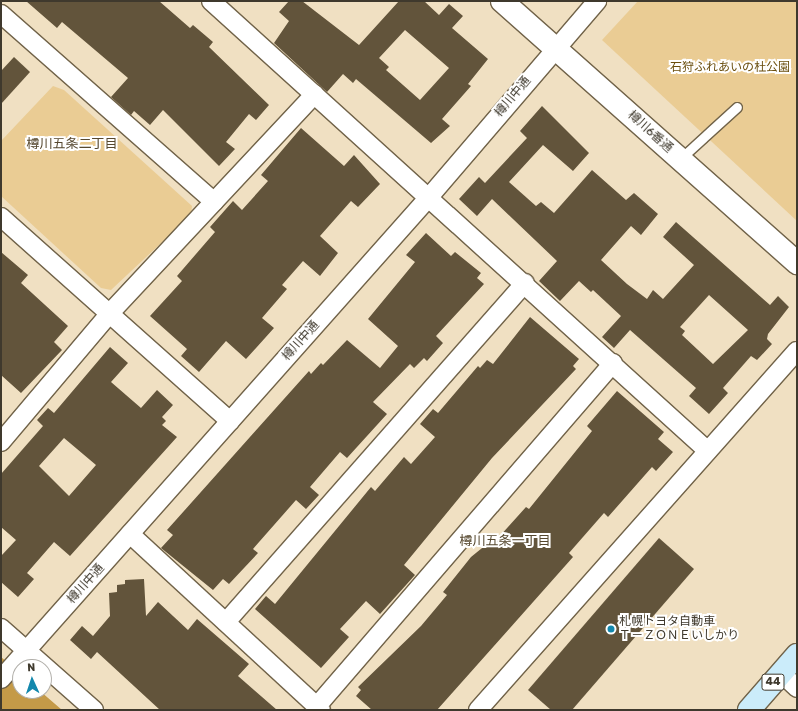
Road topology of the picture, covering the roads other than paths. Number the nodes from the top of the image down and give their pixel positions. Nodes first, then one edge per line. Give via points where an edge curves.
1 (211, 1) edge
2 (502, 1) edge
3 (597, 1) edge
4 (1, 14) edge
5 (555, 48) junction
6 (315, 94) junction
7 (737, 107) dead end
8 (680, 159) junction
9 (430, 196) junction
10 (214, 202) junction
11 (1, 217) edge
12 (797, 263) edge
13 (525, 283) junction
14 (110, 314) junction
15 (797, 351) edge
16 (613, 363) junction
17 (230, 421) junction
18 (4, 431) edge
19 (708, 451) junction
20 (130, 534) junction
21 (226, 622) junction
22 (1, 628) edge
23 (26, 651) junction
24 (797, 655) edge
25 (781, 674) junction
26 (1, 679) edge
27 (797, 688) edge
28 (319, 708) edge
29 (94, 710) edge
30 (478, 710) edge
31 (749, 710) edge

1 - 6 street
2 - 5 street, 樽川6番通
3 - 5 street, 樽川中通
4 - 10 street
5 - 8 street, 樽川6番通
5 - 9 street, 樽川中通
6 - 9 street
6 - 10 street
7 - 8 lane
8 - 12 street, 樽川6番通
9 - 13 street
9 - 17 street, 樽川中通
10 - 14 street
11 - 14 street
13 - 16 street
13 - 21 street
14 - 17 street
14 - 18 street
15 - 19 street
16 - 19 street
16 - 28 street
17 - 20 street, 樽川中通
19 - 30 street
20 - 21 street
20 - 23 street, 樽川中通
21 - 28 street
22 - 23 street
23 - 26 street, 樽川中通
23 - 29 street
24 - 25 main road, 44
25 - 27 street
25 - 31 main road, 44

